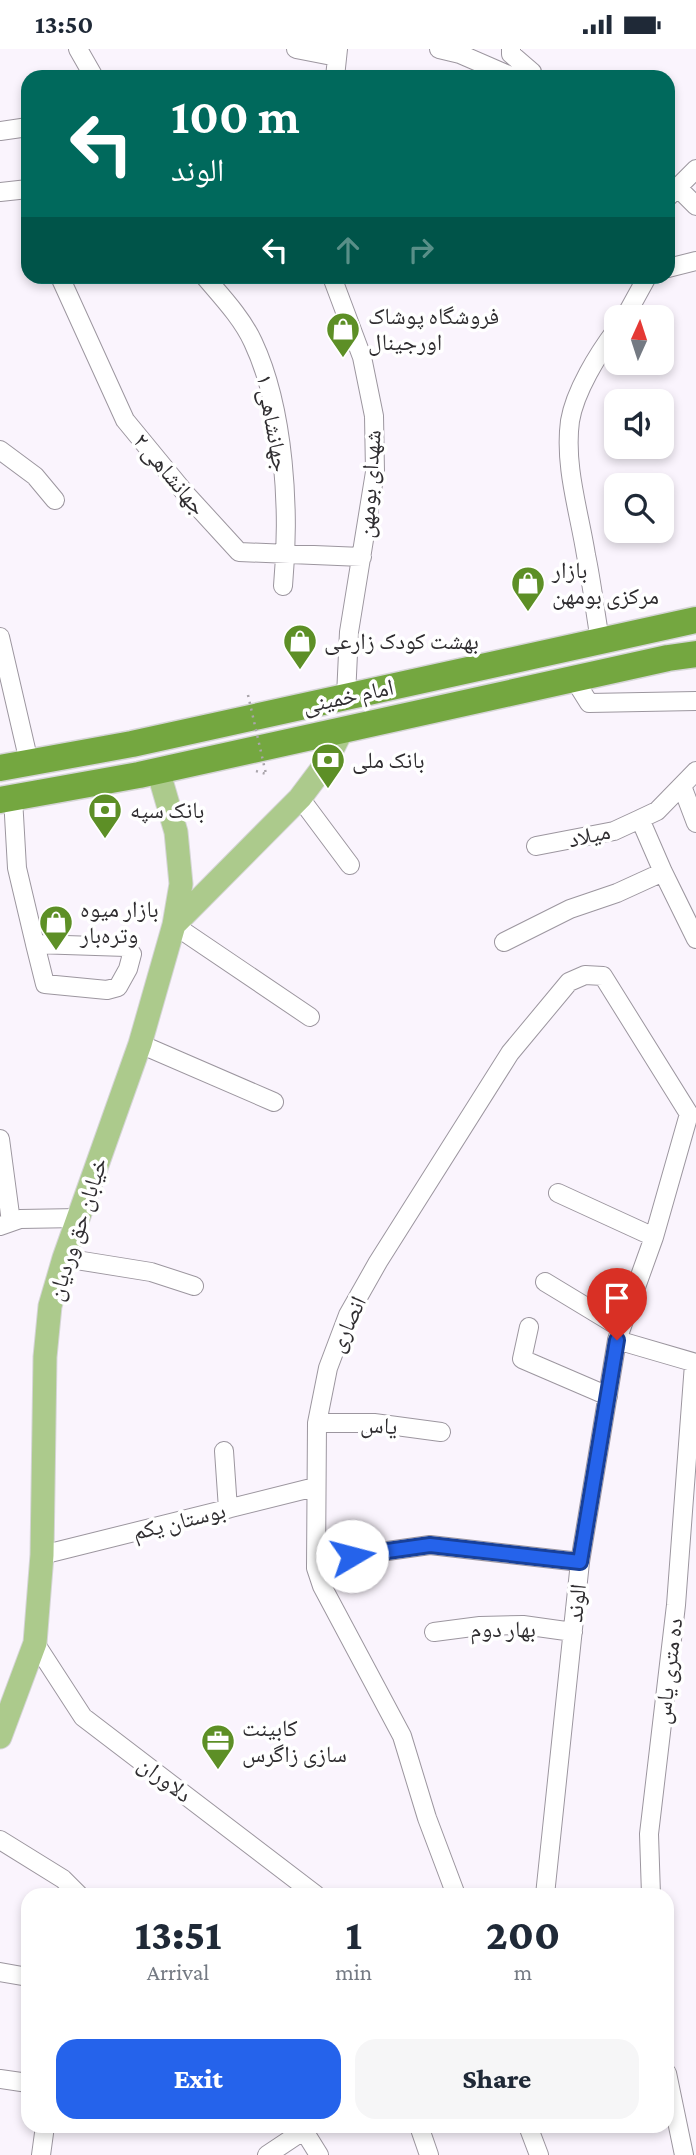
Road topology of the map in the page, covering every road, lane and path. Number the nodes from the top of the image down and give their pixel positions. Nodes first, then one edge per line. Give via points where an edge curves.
1 (78, 49) edge
2 (296, 49) edge
3 (439, 49) edge
4 (511, 49) edge
5 (462, 51) edge
6 (338, 53) edge
7 (90, 70) edge
8 (499, 70) edge
9 (530, 70) edge
10 (21, 128) edge
11 (0, 131) edge
12 (696, 169) edge
13 (21, 190) edge
14 (675, 190) edge
15 (0, 192) edge
16 (675, 193) edge
17 (696, 206) edge
18 (696, 261) edge
19 (675, 266) edge
20 (63, 284) edge
21 (210, 284) edge
22 (335, 284) edge
23 (644, 284) edge
24 (632, 305) edge
25 (604, 347) edge
26 (0, 450) edge
27 (55, 500) dead end
28 (286, 554) junction
29 (362, 557) junction
30 (283, 586) dead end
31 (696, 620) edge
32 (0, 637) edge
33 (600, 641) junction
34 (696, 654) edge
35 (574, 679) junction
36 (248, 695) dead end
37 (346, 696) junction
38 (696, 701) edge
39 (342, 730) junction
40 (29, 762) junction
41 (0, 768) edge
42 (158, 770) junction
43 (696, 771) edge
44 (256, 772) dead end
45 (682, 786) junction
46 (300, 798) junction
47 (6, 799) edge
48 (640, 819) junction
49 (696, 823) edge
50 (536, 846) dead end
51 (350, 865) dead end
52 (663, 872) junction
53 (174, 925) junction
54 (696, 939) edge
55 (505, 943) dead end
56 (36, 944) junction
57 (310, 1017) dead end
58 (140, 1044) junction
59 (274, 1102) dead end
60 (689, 1114) joint
61 (0, 1139) edge
62 (558, 1193) dead end
63 (79, 1218) junction
64 (5, 1224) edge
65 (654, 1237) junction
66 (64, 1258) junction
67 (545, 1282) dead end
68 (194, 1286) dead end
69 (528, 1328) dead end
70 (619, 1334) junction
71 (695, 1364) edge
72 (608, 1397) junction
73 (317, 1423) junction
74 (441, 1432) dead end
75 (224, 1451) dead end
76 (315, 1487) junction
77 (228, 1509) junction
78 (42, 1555) junction
79 (580, 1562) junction
80 (316, 1568) junction
81 (434, 1632) dead end
82 (573, 1632) junction
83 (35, 1643) junction
84 (0, 1737) edge
85 (0, 1840) edge
86 (72, 1888) edge
87 (307, 1888) edge
88 (453, 1888) edge
89 (546, 1888) edge
90 (651, 1888) edge
91 (0, 1972) edge
92 (21, 1976) edge
93 (0, 2079) edge
94 (21, 2082) edge
95 (674, 2107) edge
96 (44, 2133) edge
97 (296, 2133) edge
98 (305, 2133) edge
99 (421, 2133) edge
100 (531, 2133) edge
101 (41, 2155) edge
102 (267, 2155) edge
103 (319, 2155) edge
104 (429, 2155) edge
105 (539, 2155) edge
106 (684, 2155) edge

1 - 7 street
2 - 6 street
3 - 5 street
4 - 9 street
5 - 8 street
10 - 11 street
12 - 14 street
13 - 15 street
16 - 17 street
18 - 19 street
20 - 28 street, جهانشاهی ۲ via 125,420 142,441 239,552
21 - 28 street, جهانشاهی ۱ via 252,339 268,376 284,487
22 - 29 street, شهدای بومهن via 362,357 374,416 374,472
23 - 24 street
25 - 33 street via 583,384 570,421 571,478
26 - 27 street via 35,476
28 - 29 street, جهانشاهی ۲
28 - 30 street, جهانشاهی ۱
29 - 37 street, شهدای بومهن via 349,632
31 - 33 highway, امام خمینی
32 - 40 street
33 - 37 highway, امام خمینی
34 - 35 highway, امام خمینی
35 - 38 street via 589,703
35 - 39 highway, امام خمینی
36 - 44 path, bridge via 266,774
37 - 40 highway, امام خمینی
39 - 42 highway, امام خمینی
39 - 46 main road via 324,766
40 - 41 highway, امام خمینی
42 - 47 highway, امام خمینی
42 - 53 main road, خیابان حق وردیان via 176,832 181,884
43 - 45 street, میلاد
45 - 48 street, میلاد via 656,811
45 - 49 street
46 - 51 street
46 - 53 main road
47 - 56 street
48 - 50 street, میلاد via 614,831
48 - 52 street
52 - 54 street
52 - 55 street via 570,909
53 - 57 street
53 - 58 main road, خیابان حق وردیان
56 - 56 street via 45,983 57,985 118,987 132,954 126,947
58 - 59 street
58 - 63 main road, خیابان حق وردیان
60 - 65 street, الوند
60 - 73 street, انصاری via 603,975 585,975 569,982 509,1053 378,1262 348,1315 328,1368
61 - 64 street
62 - 65 street
63 - 64 street via 20,1219
63 - 66 main road, خیابان حق وردیان
65 - 70 street, الوند
66 - 68 street via 151,1272
66 - 78 main road, خیابان حق وردیان via 50,1306 45,1357
67 - 70 street
69 - 72 street via 522,1359
70 - 71 street
70 - 72 street, الوند
71 - 90 street, ده متری یاس via 676,1605 649,1835
72 - 79 street, الوند
73 - 74 street, یاس via 374,1423
73 - 76 street, انصاری
75 - 77 street
76 - 77 street, بوستان یکم
76 - 80 street, انصاری
77 - 78 street, بوستان یکم
78 - 83 main road, خیابان حق وردیان
79 - 80 street via 430,1545 352,1556
79 - 82 street, الوند
80 - 88 street, انصاری via 402,1736
81 - 82 street, بهار دوم via 523,1625
82 - 89 street, الوند
83 - 84 main road, خیابان حق وردیان
83 - 87 street, دلاوران via 83,1717
85 - 86 street
91 - 92 street
93 - 94 street
95 - 106 street
96 - 101 street
97 - 102 street
98 - 103 street
99 - 104 street
100 - 105 street

